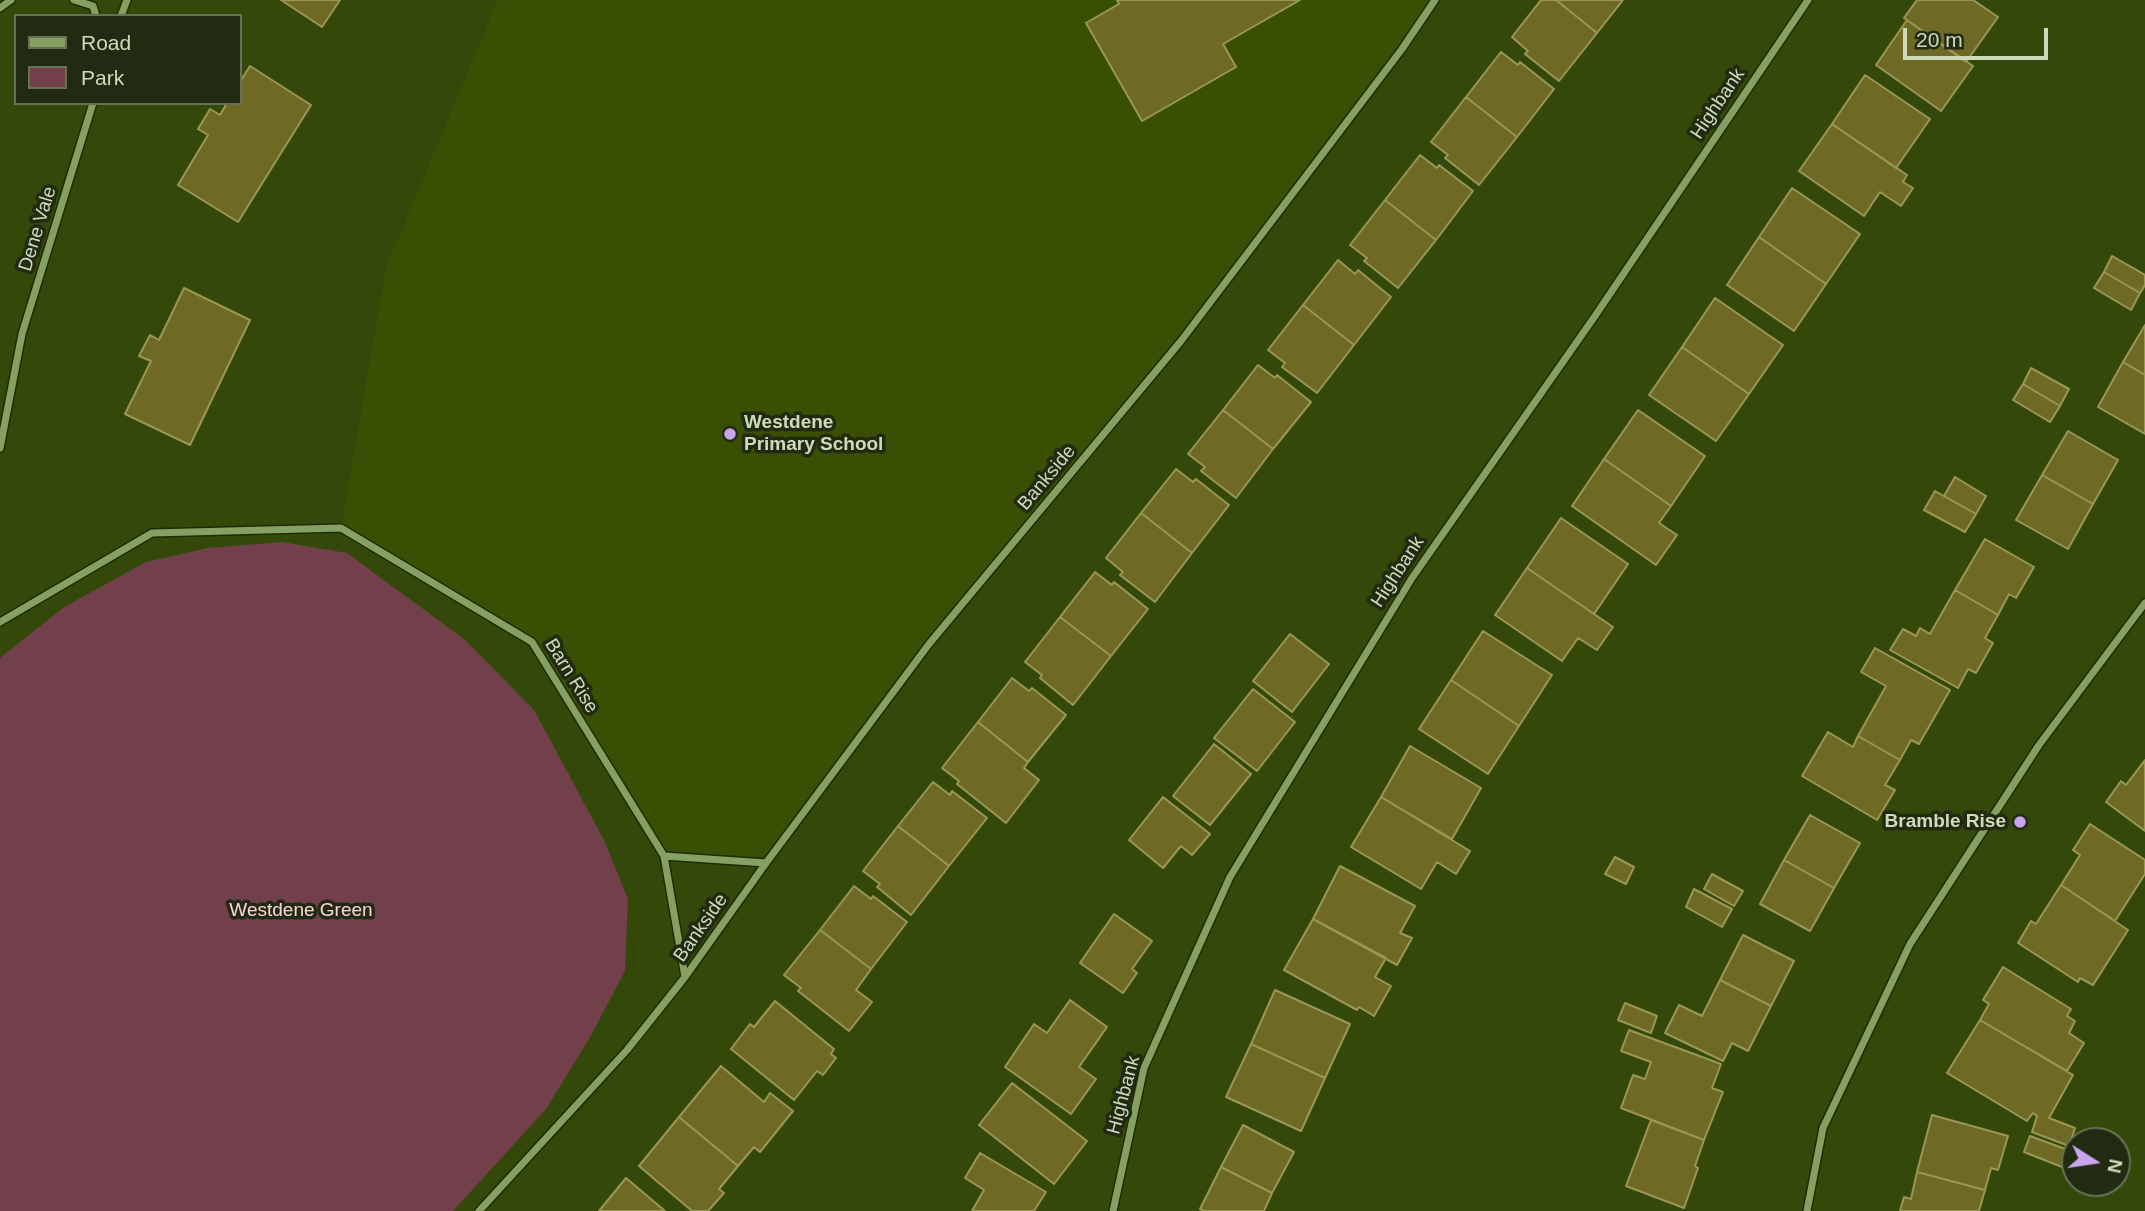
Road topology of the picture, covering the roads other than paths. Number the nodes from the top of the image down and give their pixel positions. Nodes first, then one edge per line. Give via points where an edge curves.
1 (11, 0) edge
2 (74, 0) edge
3 (1435, 0) edge
4 (1808, 0) edge
5 (0, 8) edge
6 (95, 14) edge
7 (92, 105) edge
8 (0, 448) edge
9 (2145, 603) edge
10 (0, 622) edge
11 (664, 856) junction
12 (766, 863) junction
13 (685, 977) junction
14 (479, 1211) edge
15 (1112, 1211) edge
16 (1807, 1211) edge

1 - 5 street
2 - 6 street via 93,6
3 - 12 street, Bankside via 1181,341 929,644
4 - 15 street, Highbank via 1412,578 1230,877 1144,1068
7 - 8 street, Dene Vale via 22,334
9 - 16 street via 2039,745 1910,944 1823,1128
10 - 11 street, Barn Rise via 152,533 341,528 532,642
11 - 12 street
11 - 13 street, Barn Rise
12 - 13 street, Bankside
13 - 14 street via 627,1049

